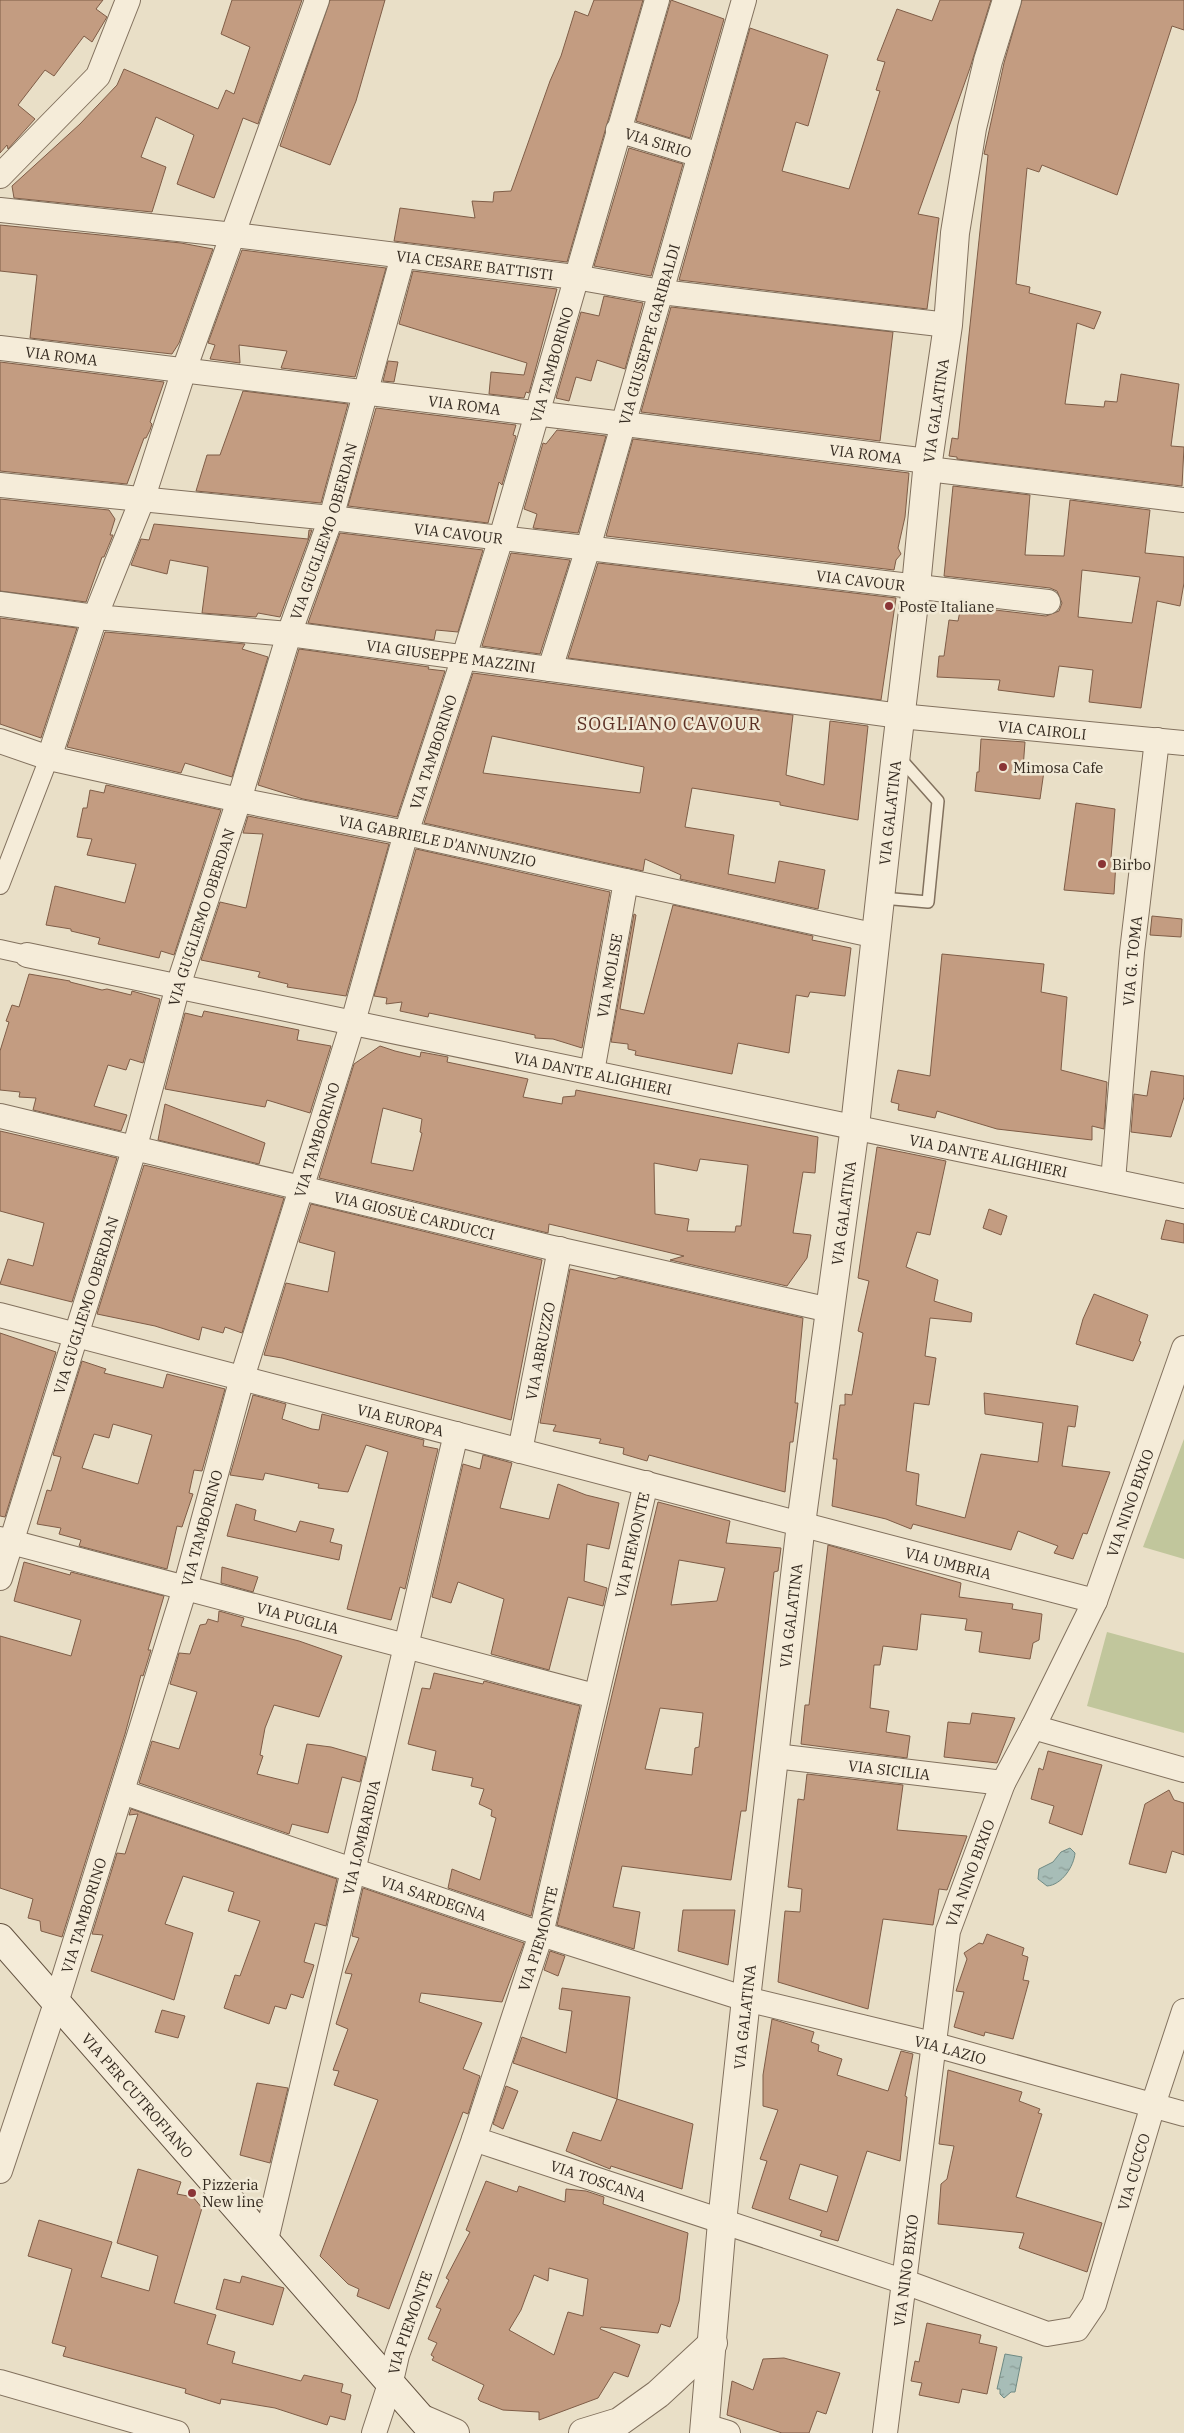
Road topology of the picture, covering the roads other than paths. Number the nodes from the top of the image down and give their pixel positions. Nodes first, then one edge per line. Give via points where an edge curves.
1 (128, 0) edge
2 (317, 0) edge
3 (657, 0) edge
4 (744, 0) edge
5 (1007, 0) edge
6 (618, 130) junction
7 (700, 155) junction
8 (0, 176) edge
9 (0, 210) edge
10 (234, 235) junction
11 (402, 256) junction
12 (575, 277) junction
13 (661, 292) junction
14 (948, 325) junction
15 (0, 348) edge
16 (184, 370) junction
17 (367, 392) junction
18 (536, 413) junction
19 (623, 424) junction
20 (928, 465) junction
21 (0, 485) edge
22 (142, 500) junction
23 (1184, 500) edge
24 (331, 518) junction
25 (501, 538) junction
26 (588, 548) junction
27 (916, 586) junction
28 (1048, 602) dead end
29 (0, 604) edge
30 (95, 617) junction
31 (289, 634) junction
32 (464, 658) junction
33 (550, 669) junction
34 (900, 716) junction
35 (0, 740) edge
36 (1157, 740) junction
37 (1184, 743) edge
38 (896, 753) junction
39 (49, 758) junction
40 (239, 800) junction
41 (406, 833) junction
42 (626, 881) junction
43 (0, 885) edge
44 (882, 898) junction
45 (876, 936) junction
46 (0, 949) edge
47 (28, 955) joint
48 (178, 986) junction
49 (353, 1022) junction
50 (592, 1072) junction
51 (0, 1116) edge
52 (855, 1126) junction
53 (134, 1150) junction
54 (1113, 1181) junction
55 (303, 1187) junction
56 (1184, 1196) edge
57 (560, 1250) junction
58 (830, 1310) junction
59 (0, 1315) edge
60 (75, 1334) junction
61 (1184, 1348) edge
62 (242, 1378) junction
63 (456, 1434) junction
64 (520, 1451) junction
65 (646, 1483) junction
66 (801, 1524) junction
67 (5, 1540) edge
68 (0, 1578) edge
69 (185, 1588) junction
70 (1095, 1601) junction
71 (406, 1647) junction
72 (595, 1696) junction
73 (1033, 1727) junction
74 (775, 1756) junction
75 (1184, 1770) edge
76 (1003, 1782) junction
77 (122, 1792) junction
78 (353, 1870) junction
79 (541, 1934) junction
80 (0, 1938) edge
81 (746, 1999) junction
82 (56, 2003) junction
83 (1184, 2011) edge
84 (932, 2044) junction
85 (1153, 2105) junction
86 (1184, 2114) edge
87 (4, 2139) edge
88 (474, 2139) junction
89 (0, 2171) edge
90 (722, 2222) junction
91 (266, 2240) junction
92 (904, 2282) junction
93 (1077, 2329) joint
94 (713, 2343) junction
95 (391, 2381) junction
96 (0, 2382) edge
97 (429, 2427) edge
98 (616, 2428) edge
99 (713, 2431) edge
100 (177, 2433) edge
101 (374, 2433) edge
102 (455, 2433) edge
103 (583, 2433) edge
104 (885, 2433) edge

1 - 8 street via 98,76
2 - 10 street
3 - 6 street, VIA TAMBORINO
4 - 7 street, VIA GIUSEPPE GARIBALDI
5 - 14 street, VIA GALATINA via 972,128 955,233
6 - 7 street, VIA SIRIO
6 - 12 street, VIA TAMBORINO
7 - 13 street, VIA GIUSEPPE GARIBALDI
9 - 10 street, VIA CESARE BATTISTI
10 - 11 street, VIA CESARE BATTISTI
10 - 16 street
11 - 12 street, VIA CESARE BATTISTI
11 - 17 street, VIA GUGLIEMO OBERDAN
12 - 13 street, VIA CESARE BATTISTI
12 - 18 street, VIA TAMBORINO
13 - 14 street, VIA CESARE BATTISTI
13 - 19 street, VIA GIUSEPPE GARIBALDI
14 - 20 street, VIA GALATINA
15 - 16 street, VIA ROMA
16 - 17 street, VIA ROMA
16 - 22 street
17 - 18 street, VIA ROMA
17 - 24 street, VIA GUGLIEMO OBERDAN
18 - 19 street, VIA ROMA
18 - 25 street, VIA TAMBORINO
19 - 20 street, VIA ROMA
19 - 26 street, VIA GIUSEPPE GARIBALDI
20 - 23 street, VIA ROMA
20 - 27 street, VIA GALATINA
21 - 22 street, VIA CAVOUR
22 - 24 street, VIA CAVOUR
22 - 30 street
24 - 25 street, VIA CAVOUR
24 - 31 street, VIA GUGLIEMO OBERDAN
25 - 26 street, VIA CAVOUR
25 - 32 street, VIA TAMBORINO
26 - 27 street, VIA CAVOUR
26 - 33 street, VIA GIUSEPPE GARIBALDI
27 - 28 street, VIA CAVOUR
27 - 34 street, VIA GALATINA
29 - 30 street, VIA GIUSEPPE MAZZINI
30 - 31 street, VIA GIUSEPPE MAZZINI
30 - 39 street
31 - 32 street, VIA GIUSEPPE MAZZINI
31 - 40 street, VIA GUGLIEMO OBERDAN
32 - 33 street, VIA GIUSEPPE MAZZINI
32 - 41 street, VIA TAMBORINO
33 - 34 street, VIA GIUSEPPE MAZZINI
34 - 36 street, VIA CAIROLI
34 - 38 street, VIA GALATINA
35 - 39 street, VIA GABRIELE D'ANNUNZIO
36 - 37 street, VIA CAIROLI
36 - 54 street, VIA G. TOMA via 1132,952
38 - 44 street, VIA GALATINA
38 - 44 lane via 938,801 928,902
39 - 40 street, VIA GABRIELE D'ANNUNZIO
39 - 43 street
40 - 41 street, VIA GABRIELE D'ANNUNZIO
40 - 48 street, VIA GUGLIEMO OBERDAN
41 - 42 street, VIA GABRIELE D'ANNUNZIO
41 - 49 street, VIA TAMBORINO
42 - 45 street, VIA GABRIELE D'ANNUNZIO
42 - 50 street, VIA MOLISE
44 - 45 street, VIA GALATINA
45 - 52 street, VIA GALATINA
46 - 47 street, VIA DANTE ALIGHIERI
47 - 48 street, VIA DANTE ALIGHIERI
48 - 49 street, VIA DANTE ALIGHIERI
48 - 53 street, VIA GUGLIEMO OBERDAN
49 - 50 street, VIA DANTE ALIGHIERI
49 - 55 street, VIA TAMBORINO
50 - 52 street, VIA DANTE ALIGHIERI
51 - 53 street, VIA GIOSUÈ CARDUCCI
52 - 54 street, VIA DANTE ALIGHIERI
52 - 58 street, VIA GALATINA
53 - 55 street, VIA GIOSUÈ CARDUCCI
53 - 60 street, VIA GUGLIEMO OBERDAN
54 - 56 street, VIA DANTE ALIGHIERI
55 - 57 street, VIA GIOSUÈ CARDUCCI
55 - 62 street, VIA TAMBORINO
57 - 58 street, VIA GIOSUÈ CARDUCCI
57 - 64 street, VIA ABRUZZO
58 - 66 street, VIA GALATINA
59 - 60 street, VIA EUROPA
60 - 62 street, VIA EUROPA
60 - 67 street, VIA GUGLIEMO OBERDAN
61 - 70 street, VIA NINO BIXIO
62 - 63 street, VIA EUROPA
62 - 69 street, VIA TAMBORINO
63 - 64 street, VIA EUROPA
63 - 71 street, VIA LOMBARDIA
64 - 65 street, VIA EUROPA
65 - 66 street, VIA EUROPA
65 - 72 street, VIA PIEMONTE
66 - 70 street, VIA UMBRIA
66 - 74 street, VIA GALATINA
67 - 68 street, VIA GUGLIEMO OBERDAN
67 - 69 street, VIA PUGLIA
69 - 71 street, VIA PUGLIA
69 - 77 street, VIA TAMBORINO
70 - 73 street, VIA NINO BIXIO
71 - 72 street, VIA PUGLIA
71 - 78 street, VIA LOMBARDIA
72 - 79 street, VIA PIEMONTE
73 - 75 street
73 - 76 street, VIA NINO BIXIO
74 - 76 street, VIA SICILIA
74 - 81 street, VIA GALATINA
76 - 84 street, VIA NINO BIXIO via 948,1931
77 - 78 street, VIA SARDEGNA
77 - 82 street, VIA TAMBORINO
78 - 79 street, VIA SARDEGNA
78 - 91 street, VIA LOMBARDIA
79 - 81 street, VIA SARDEGNA
79 - 88 street, VIA PIEMONTE
80 - 82 street, VIA PER CUTROFIANO
81 - 84 street, VIA LAZIO
81 - 90 street, VIA GALATINA
82 - 87 street, VIA TAMBORINO
82 - 91 street, VIA PER CUTROFIANO
83 - 85 street, VIA CUCCO
84 - 85 street, VIA LAZIO
84 - 92 street, VIA NINO BIXIO
85 - 86 street, VIA LAZIO
85 - 93 street, VIA CUCCO via 1094,2304
87 - 89 street, VIA TAMBORINO
88 - 90 street, VIA TOSCANA
88 - 95 street, VIA PIEMONTE via 397,2355
90 - 92 street, VIA TOSCANA
90 - 94 street, VIA GALATINA
91 - 95 street, VIA PER CUTROFIANO
92 - 93 street, VIA TOSCANA via 1047,2334
92 - 104 street, VIA NINO BIXIO
94 - 98 street
94 - 99 street, VIA GALATINA
95 - 97 street, VIA PER CUTROFIANO
95 - 101 street, VIA PIEMONTE
96 - 100 street
97 - 102 street
98 - 103 street

